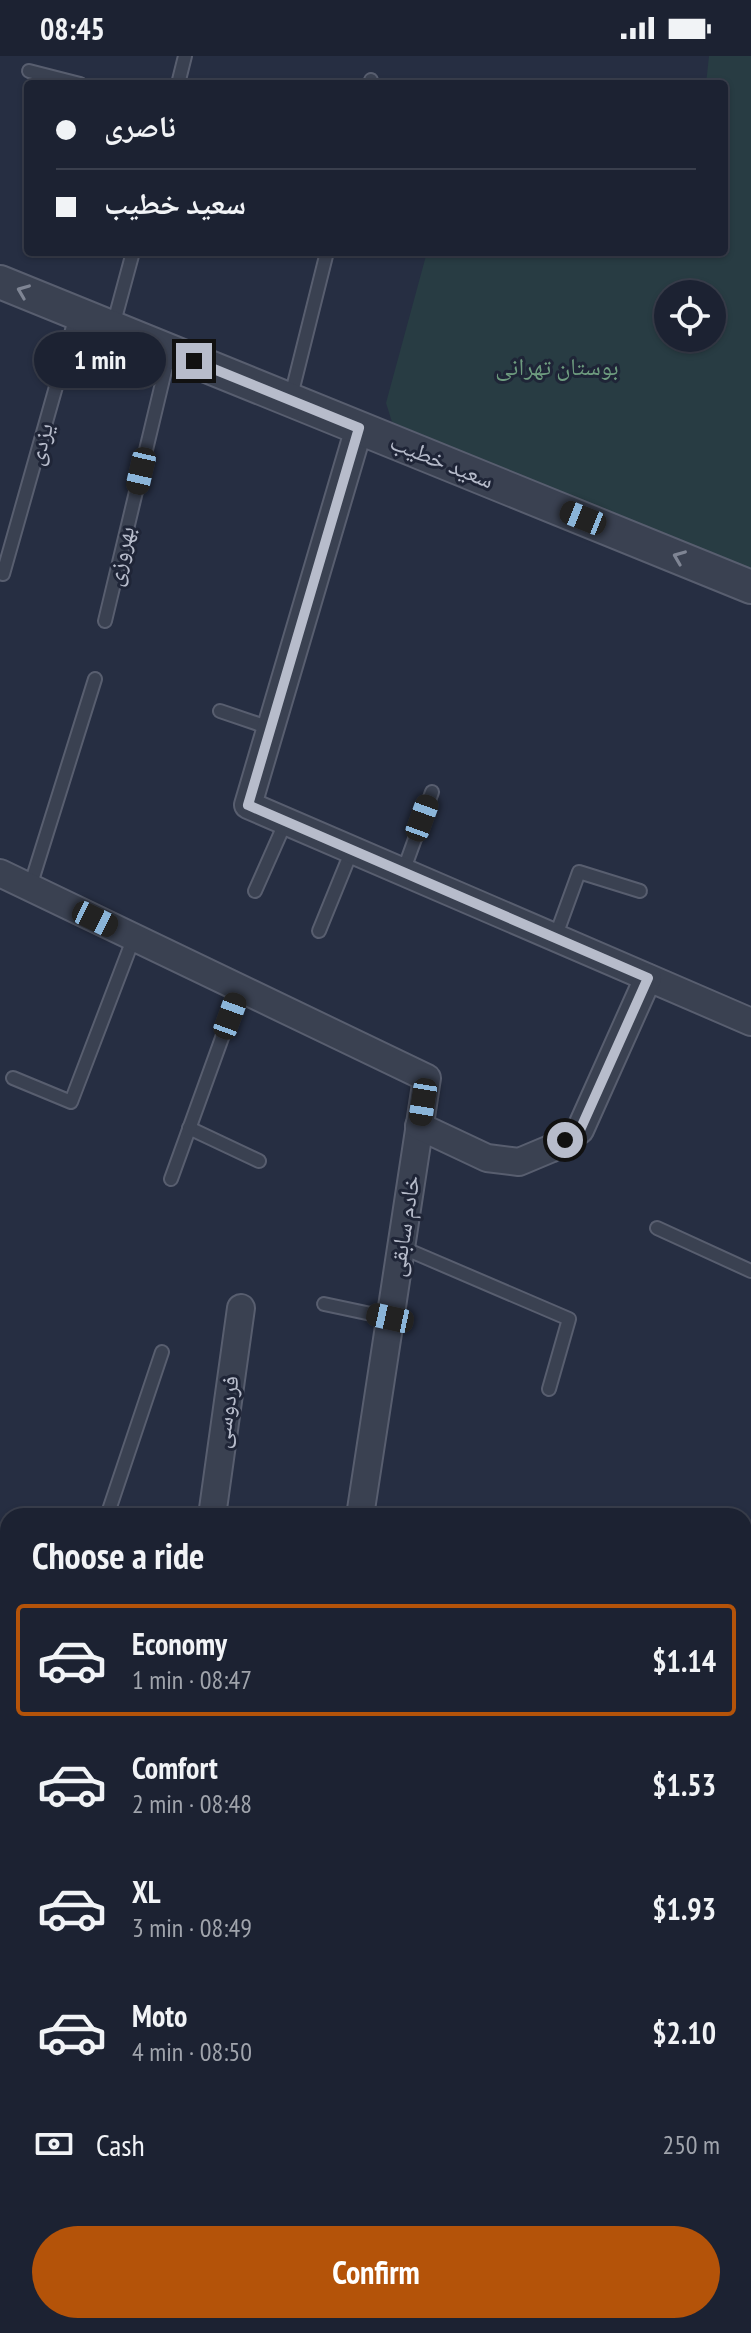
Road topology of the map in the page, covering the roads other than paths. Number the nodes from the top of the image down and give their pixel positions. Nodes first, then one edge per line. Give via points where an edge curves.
1 (185, 56) edge
2 (29, 71) dead end
3 (64, 80) edge
4 (179, 80) edge
5 (132, 256) edge
6 (326, 256) edge
7 (0, 282) edge
8 (77, 313) junction
9 (113, 328) junction
10 (170, 351) junction
11 (290, 400) junction
12 (359, 428) junction
13 (3, 574) dead end
14 (751, 587) edge
15 (105, 621) dead end
16 (95, 679) dead end
17 (220, 711) dead end
18 (270, 728) junction
19 (432, 792) dead end
20 (286, 821) junction
21 (352, 850) junction
22 (403, 872) junction
23 (0, 873) edge
24 (30, 887) junction
25 (255, 891) dead end
26 (640, 891) dead end
27 (319, 931) dead end
28 (134, 937) junction
29 (555, 938) junction
30 (648, 978) junction
31 (240, 988) junction
32 (751, 1022) edge
33 (13, 1078) dead end
34 (419, 1126) junction
35 (189, 1128) junction
36 (259, 1161) dead end
37 (171, 1179) dead end
38 (657, 1228) dead end
39 (401, 1247) junction
40 (751, 1271) edge
41 (324, 1304) dead end
42 (241, 1308) dead end
43 (390, 1318) junction
44 (162, 1352) dead end
45 (549, 1389) dead end
46 (110, 1508) edge
47 (213, 1508) edge
48 (361, 1508) edge

1 - 4 lane
2 - 3 lane
5 - 9 lane
6 - 11 lane
8 -> 7 street, سعید خطیب
8 - 9 street, سعید خطیب
8 - 13 lane, یزدی
9 - 10 street, سعید خطیب
10 - 11 street, سعید خطیب
10 - 15 lane, بهروزی
11 - 12 street, سعید خطیب
14 -> 12 street, سعید خطیب
12 - 18 street
16 - 24 lane
17 - 18 lane
18 - 20 street via 248,805
19 - 22 lane
20 - 21 street
20 - 25 lane
21 - 22 street
21 - 27 lane
22 - 29 street
23 - 24 street
24 - 28 street
26 - 29 lane via 579,872
28 - 31 street
28 - 33 lane via 71,1102
29 - 30 street
30 - 32 street
30 - 34 street via 580,1130 519,1162 487,1158
31 - 34 street, خادم سابقی via 427,1078
31 - 35 lane
34 - 39 street, خادم سابقی
35 - 36 lane
35 - 37 lane
38 - 40 lane
39 - 43 street, خادم سابقی
39 - 45 lane via 569,1319
41 - 43 lane
42 - 47 street, فردوسی
43 - 48 street, خادم سابقی
44 - 46 lane

